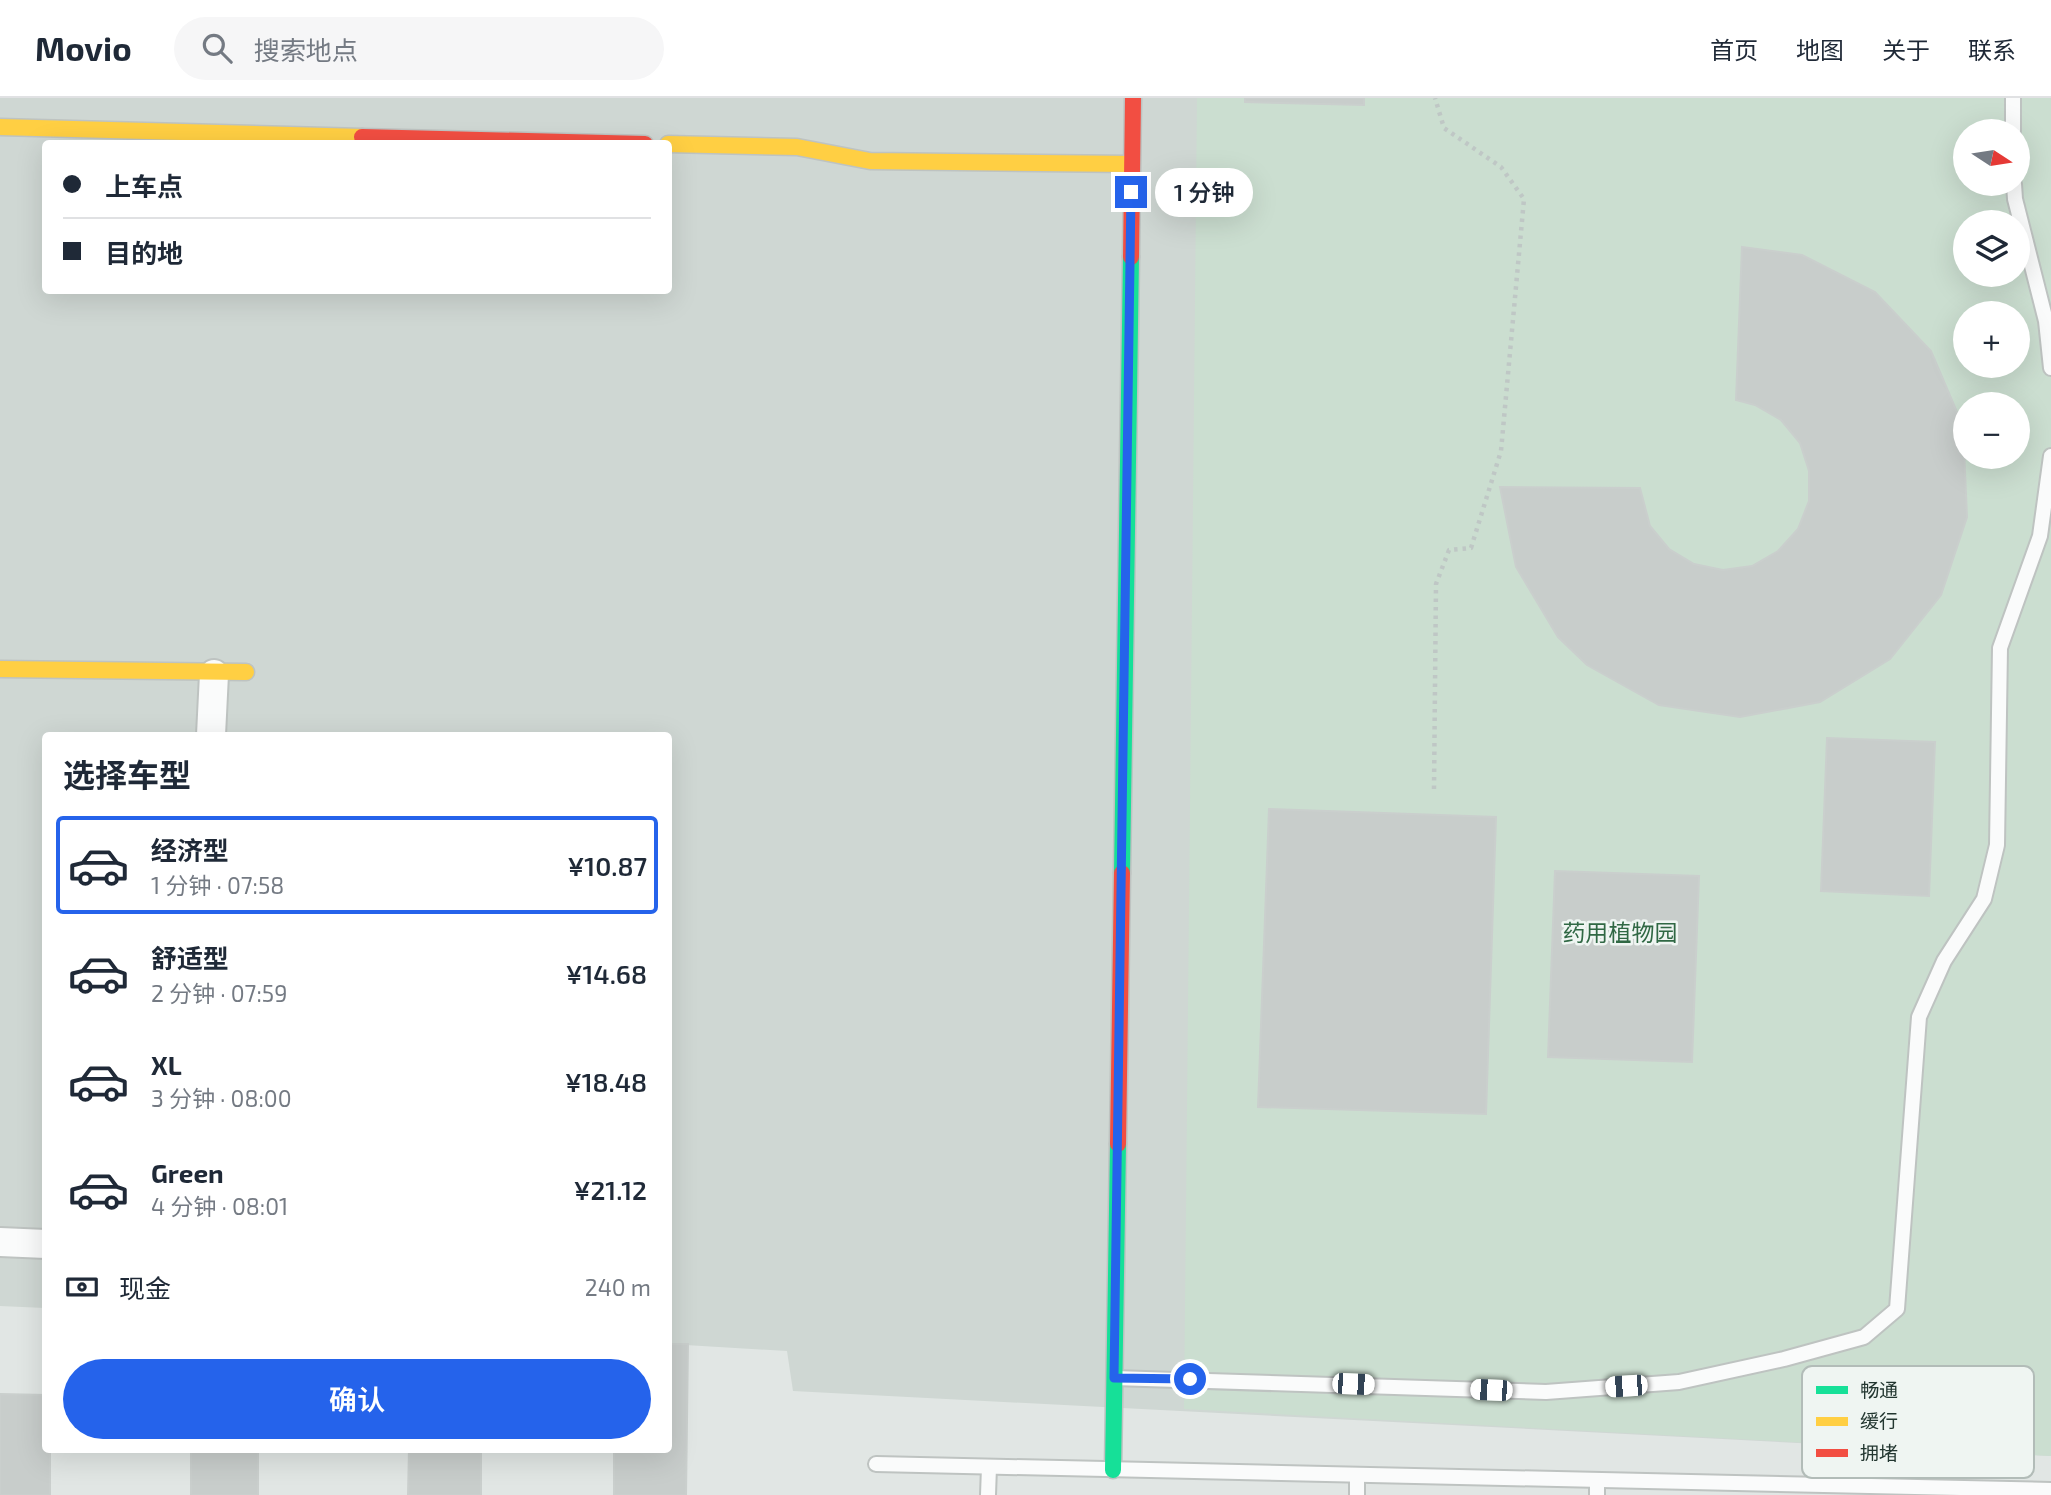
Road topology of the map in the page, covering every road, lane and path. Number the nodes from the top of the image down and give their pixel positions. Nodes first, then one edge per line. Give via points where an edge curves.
1 (1133, 98) edge
2 (1434, 98) edge
3 (2013, 98) edge
4 (2012, 119) edge
5 (0, 127) edge
6 (493, 140) edge
7 (672, 144) edge
8 (1131, 164) junction
9 (2015, 196) edge
10 (2051, 368) edge
11 (2051, 456) edge
12 (0, 669) edge
13 (246, 672) dead end
14 (214, 674) junction
15 (211, 732) edge
16 (1434, 789) dead end
17 (0, 1241) edge
18 (42, 1244) edge
19 (1114, 1378) junction
20 (876, 1464) dead end
21 (989, 1466) junction
22 (1113, 1469) junction
23 (1357, 1475) junction
24 (1597, 1488) edge
25 (1833, 1490) edge
26 (2051, 1490) edge
27 (988, 1495) edge
28 (1357, 1495) edge

1 - 8 street
2 - 16 path via 1444,128 1501,167 1524,200 1501,451 1471,548 1448,550 1436,584
3 - 4 lane
5 - 6 street
7 - 8 street via 797,147 870,161
8 - 19 street
9 - 10 lane via 2046,321
11 - 19 lane via 2040,536 2000,648 1997,845 1984,899 1944,961 1919,1017 1897,1309 1864,1337 1679,1382 1546,1392
12 - 14 street
13 - 14 street
14 - 15 street
17 - 18 street
19 - 22 street
20 - 21 lane
21 - 22 lane
21 - 27 lane
22 - 23 lane
23 - 24 lane
23 - 28 lane
24 - 25 lane
25 - 26 lane

